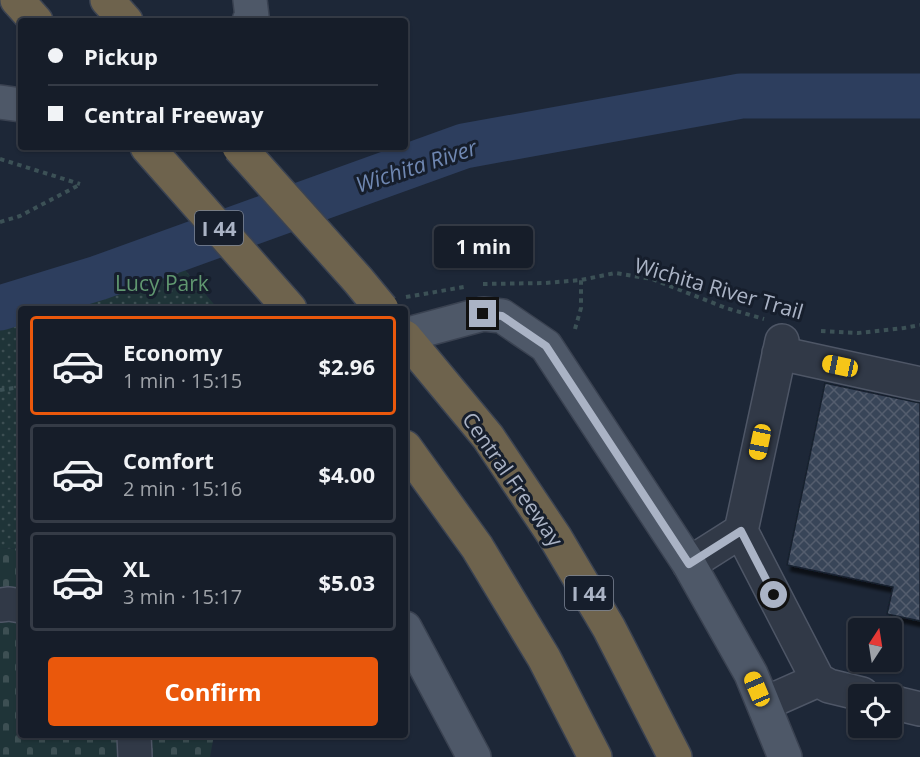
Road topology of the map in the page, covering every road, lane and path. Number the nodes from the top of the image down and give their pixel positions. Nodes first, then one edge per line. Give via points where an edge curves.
1 (17, 0) edge
2 (107, 0) edge
3 (116, 0) edge
4 (250, 0) edge
5 (33, 18) edge
6 (123, 18) edge
7 (125, 18) edge
8 (251, 18) edge
9 (0, 102) edge
10 (18, 105) edge
11 (150, 150) edge
12 (242, 150) edge
13 (0, 159) edge
14 (0, 222) edge
15 (581, 280) junction
16 (477, 285) dead end
17 (466, 287) dead end
18 (390, 304) edge
19 (287, 306) edge
20 (920, 325) edge
21 (575, 329) dead end
22 (812, 330) dead end
23 (408, 335) edge
24 (775, 338) junction
25 (408, 340) edge
26 (920, 384) edge
27 (18, 387) edge
28 (0, 390) edge
29 (408, 451) edge
30 (741, 531) junction
31 (689, 564) junction
32 (0, 605) edge
33 (18, 606) edge
34 (408, 634) edge
35 (818, 680) junction
36 (848, 691) edge
37 (764, 704) junction
38 (902, 705) edge
39 (920, 709) edge
40 (134, 738) edge
41 (135, 757) edge
42 (474, 757) edge
43 (595, 757) edge
44 (675, 757) edge
45 (785, 757) edge

1 - 5 highway
2 - 6 highway
3 - 7 highway
4 - 8 main road
9 - 10 main road
11 - 19 highway, I 44
12 - 18 highway, bridge via 358,280
13 - 14 path via 81,184 21,216
15 - 16 path, Wichita River Trail
15 - 21 path via 581,308
15 - 24 path, Wichita River Trail via 615,273 652,279 726,308
17 - 18 path
20 - 22 path, Wichita River Trail via 858,333
23 - 31 main road, Central Freeway via 483,314 502,316 546,346
24 - 26 lane
24 - 30 lane
25 - 44 highway, Central Freeway / I 44 via 488,437 555,537 609,628
27 - 28 path
29 - 43 highway via 477,547 544,658
30 - 31 lane
30 - 35 lane
31 - 37 main road, Central Freeway
32 - 33 lane
34 - 42 main road
35 - 36 lane
35 - 37 lane
37 - 45 main road, Central Freeway
38 - 39 lane
40 - 41 lane

